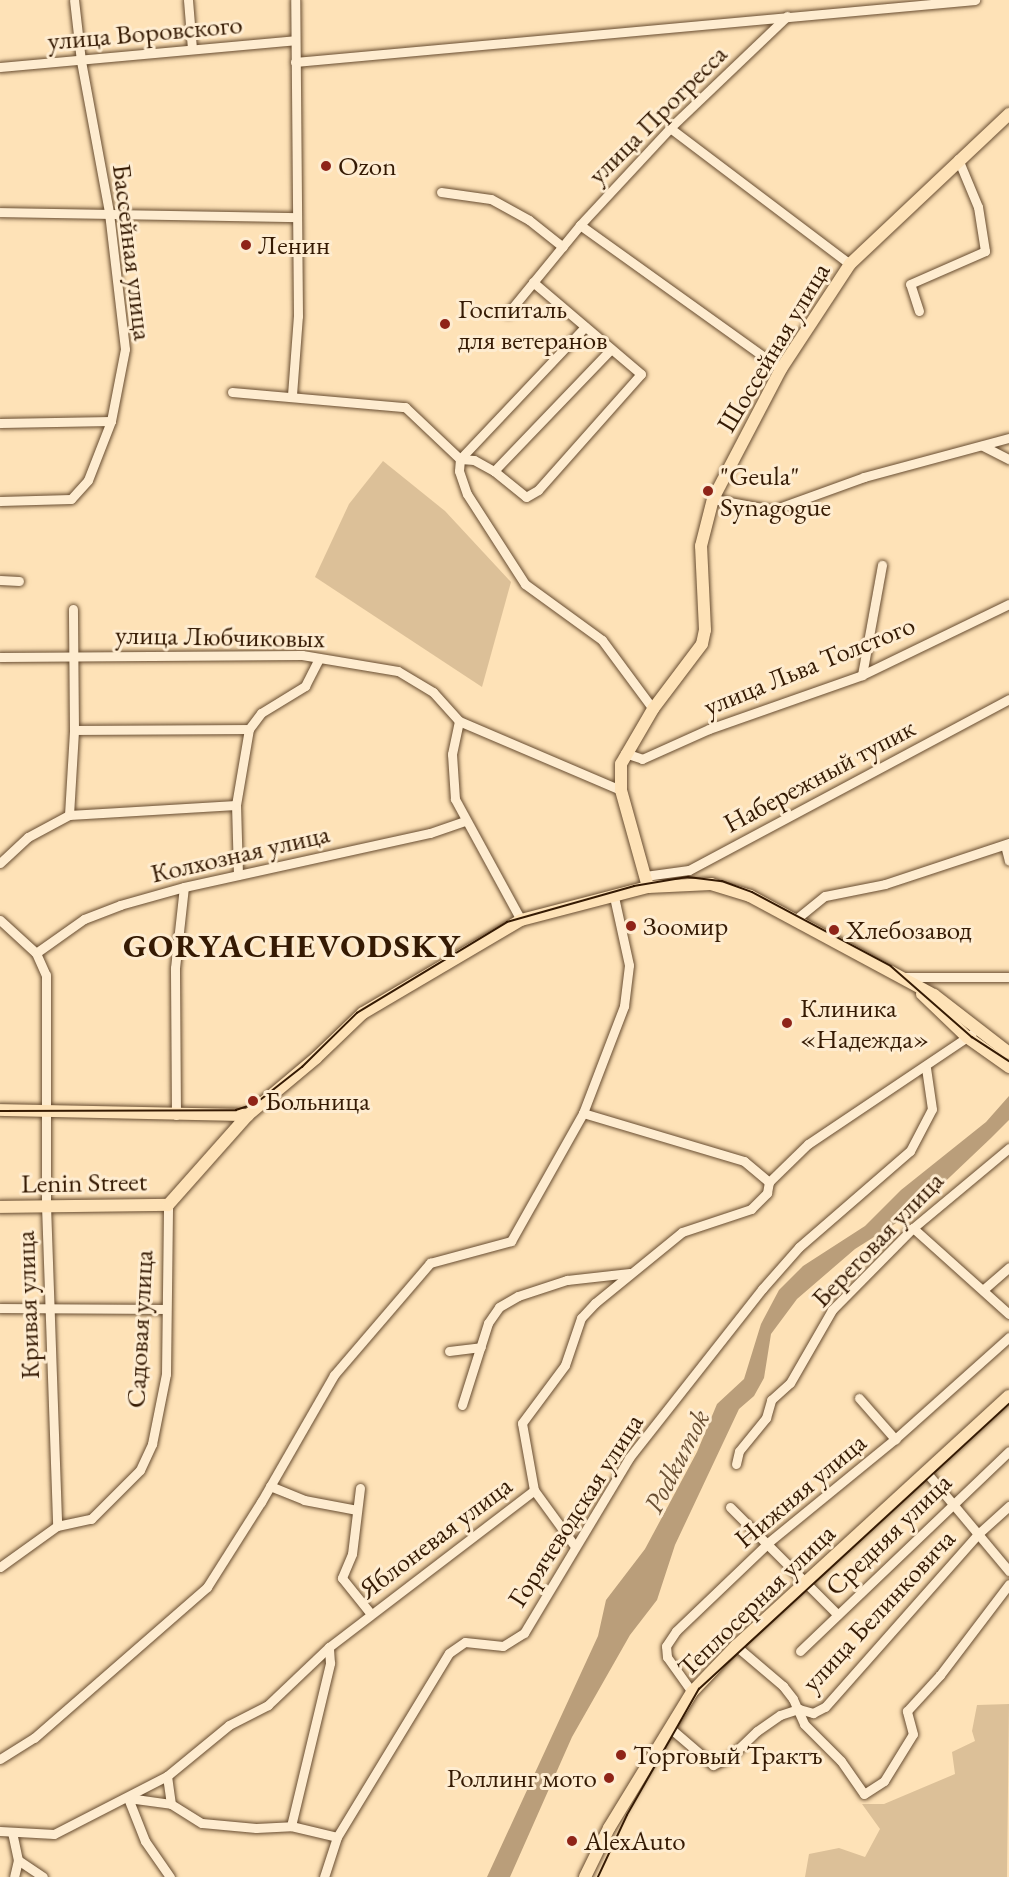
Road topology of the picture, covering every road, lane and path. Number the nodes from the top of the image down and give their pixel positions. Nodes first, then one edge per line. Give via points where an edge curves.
1 (74, 0) edge
2 (188, 0) edge
3 (295, 0) edge
4 (975, 0) edge
5 (787, 16) junction
6 (295, 40) junction
7 (192, 49) junction
8 (81, 61) junction
9 (295, 62) junction
10 (0, 67) edge
11 (1009, 114) edge
12 (670, 128) junction
13 (958, 159) junction
14 (441, 192) dead end
15 (0, 212) edge
16 (109, 212) junction
17 (297, 217) junction
18 (580, 225) junction
19 (562, 247) junction
20 (850, 264) junction
21 (533, 282) junction
22 (919, 311) dead end
23 (508, 313) dead end
24 (585, 327) junction
25 (611, 349) junction
26 (781, 369) junction
27 (232, 392) dead end
28 (292, 395) junction
29 (111, 421) junction
30 (0, 423) edge
31 (1009, 438) edge
32 (982, 446) junction
33 (460, 459) junction
34 (1009, 459) edge
35 (494, 471) junction
36 (713, 499) junction
37 (0, 501) edge
38 (882, 565) dead end
39 (0, 580) edge
40 (19, 581) dead end
41 (1009, 604) edge
42 (73, 609) dead end
43 (0, 657) edge
44 (73, 657) junction
45 (319, 658) junction
46 (862, 675) junction
47 (1009, 699) edge
48 (653, 709) junction
49 (459, 721) junction
50 (249, 729) junction
51 (74, 730) junction
52 (625, 753) junction
53 (621, 790) junction
54 (236, 805) junction
55 (69, 815) junction
56 (464, 821) junction
57 (1007, 844) edge
58 (1009, 861) edge
59 (0, 863) edge
60 (238, 875) junction
61 (647, 881) junction
62 (184, 887) junction
63 (614, 897) junction
64 (0, 920) edge
65 (521, 920) junction
66 (795, 920) junction
67 (36, 953) junction
68 (904, 977) junction
69 (1009, 977) edge
70 (972, 1034) junction
71 (986, 1045) junction
72 (1009, 1053) edge
73 (1009, 1067) edge
74 (926, 1068) junction
75 (0, 1110) edge
76 (45, 1111) junction
77 (583, 1113) junction
78 (176, 1115) junction
79 (248, 1115) junction
80 (1009, 1148) edge
81 (769, 1182) junction
82 (46, 1205) junction
83 (168, 1205) junction
84 (0, 1207) edge
85 (913, 1228) junction
86 (1009, 1267) edge
87 (630, 1273) junction
88 (984, 1289) junction
89 (0, 1308) edge
90 (50, 1308) junction
91 (165, 1309) junction
92 (1009, 1314) edge
93 (1009, 1337) edge
94 (481, 1347) junction
95 (449, 1351) dead end
96 (1009, 1396) edge
97 (859, 1398) dead end
98 (462, 1406) dead end
99 (895, 1439) junction
100 (1009, 1451) edge
101 (736, 1464) dead end
102 (927, 1473) junction
103 (270, 1486) junction
104 (360, 1488) dead end
105 (534, 1490) junction
106 (953, 1503) junction
107 (1009, 1506) edge
108 (730, 1507) dead end
109 (357, 1510) junction
110 (57, 1526) junction
111 (978, 1534) junction
112 (769, 1542) junction
113 (574, 1545) junction
114 (0, 1567) edge
115 (1009, 1571) edge
116 (807, 1582) junction
117 (1009, 1584) edge
118 (371, 1614) junction
119 (837, 1614) junction
120 (736, 1646) junction
121 (329, 1647) junction
122 (800, 1651) dead end
123 (692, 1692) junction
124 (799, 1709) junction
125 (670, 1728) junction
126 (0, 1759) edge
127 (167, 1776) junction
128 (128, 1798) junction
129 (171, 1804) junction
130 (291, 1826) junction
131 (0, 1832) edge
132 (12, 1832) junction
133 (336, 1837) junction
134 (18, 1860) junction
135 (14, 1877) edge
136 (43, 1877) edge
137 (170, 1877) edge
138 (324, 1877) edge
139 (585, 1877) edge

1 - 8 street, Бассейная улица
2 - 7 street
3 - 6 street
4 - 5 street
5 - 9 street
5 - 12 street, улица Прогресса
6 - 7 street, улица Воровского
6 - 9 street
7 - 8 street, улица Воровского
8 - 10 street, улица Воровского
8 - 16 street, Бассейная улица
9 - 17 street
11 - 13 main road, Шоссейная улица
12 - 18 street, улица Прогресса
12 - 20 street
13 - 20 main road, Шоссейная улица
13 - 22 street via 978,207 985,251 910,284
14 - 19 street via 491,199 529,220
15 - 16 street
16 - 17 street
16 - 29 street, Бассейная улица via 125,349
17 - 28 street via 298,316
18 - 19 street, улица Прогресса
18 - 26 street
19 - 21 street, улица Прогресса
20 - 26 main road, Шоссейная улица
21 - 23 street, улица Прогресса
21 - 24 street
24 - 25 street
24 - 33 street
25 - 35 street
25 - 35 street via 641,374 538,490 526,497
26 - 36 main road, Шоссейная улица
27 - 28 street
28 - 33 street via 405,407
29 - 30 street
29 - 37 street, Бассейная улица via 96,464 70,499
31 - 32 street
32 - 34 street
32 - 36 street via 864,477 773,510
33 - 35 street via 474,460
33 - 48 street via 459,471 467,494 525,584 602,640
36 - 48 main road, Шоссейная улица via 701,546 705,630 702,644
38 - 46 street
39 - 40 street
41 - 46 street, улица Льва Толстого
42 - 44 street
43 - 44 street, улица Любчиковых
44 - 45 street, улица Любчиковых via 172,653
44 - 51 street
45 - 49 street, улица Любчиковых via 398,671 433,692
45 - 50 street via 305,686 261,713
46 - 52 street, улица Льва Толстого via 709,729 642,759
47 - 61 street, Набережный тупик via 689,870
48 - 52 main road, Шоссейная улица
49 - 53 street, улица Любчиковых
49 - 56 street via 452,777
50 - 51 street
50 - 54 street
51 - 55 street
52 - 53 main road, Шоссейная улица via 619,775
53 - 61 main road, Шоссейная улица
54 - 55 street
54 - 60 street
55 - 59 street via 28,837
56 - 60 street, Колхозная улица via 430,833
56 - 65 street
57 - 58 street
57 - 66 street via 885,884 825,896
60 - 62 street, Колхозная улица
61 - 63 main road
61 - 66 main road via 711,884 750,896
62 - 67 street, Колхозная улица via 84,919
62 - 78 street via 175,969
63 - 65 main road
63 - 77 street via 629,965 624,1006
64 - 67 street, Кривая улица
65 - 79 main road via 363,1012
66 - 68 main road
67 - 76 street, Кривая улица via 46,975
68 - 69 street
68 - 70 main road via 934,995
70 - 71 main road
70 - 74 street, Яблоневая улица
71 - 72 main road
71 - 73 main road
74 - 81 street, Яблоневая улица via 808,1144
74 - 113 street, Горячеводская улица via 932,1109 910,1150 799,1247 762,1288 629,1458
75 - 76 main road
76 - 78 main road
76 - 82 street, Кривая улица
77 - 81 street via 744,1161
77 - 103 street via 511,1241 430,1263 334,1375
78 - 79 main road
79 - 83 main road
80 - 85 street, Береговая улица
81 - 87 street, Яблоневая улица via 767,1193 752,1209 682,1232
82 - 83 main road, Lenin Street
82 - 84 main road, Lenin Street
82 - 90 street, Кривая улица
83 - 91 street, Садовая улица
85 - 88 street
85 - 101 street, Береговая улица via 832,1310 790,1383 771,1401 766,1418 739,1451
86 - 88 street
87 - 94 street via 567,1280 518,1296 499,1307 488,1323
87 - 105 street, Яблоневая улица via 581,1318 565,1365 522,1423
88 - 92 street
89 - 90 street
90 - 91 street
90 - 110 street, Кривая улица
91 - 110 street, Садовая улица via 166,1374 161,1406 141,1470 91,1519
93 - 99 street, Нижняя улица
94 - 95 street
94 - 98 street
96 - 102 main road, Теплосерная улица
97 - 99 street
99 - 112 street, Нижняя улица
100 - 106 street, Средняя улица
102 - 106 street
102 - 116 main road, Теплосерная улица
103 - 109 street via 304,1500
103 - 126 street via 207,1587 34,1738
104 - 109 street
105 - 113 street
105 - 118 street, Яблоневая улица
106 - 111 street
106 - 119 street, Средняя улица
107 - 111 street, улица Белинковича
108 - 112 street
109 - 118 street via 352,1554 342,1578
110 - 114 street, Садовая улица
111 - 115 street
111 - 124 street, улица Белинковича via 825,1707 813,1713
112 - 116 street
112 - 123 street, Нижняя улица via 666,1646 667,1657
113 - 133 street, Горячеводская улица via 524,1633 502,1646 465,1642 449,1653
116 - 119 street
116 - 120 main road, Теплосерная улица
117 - 124 street via 940,1675 907,1711 913,1734 884,1781 864,1794 841,1761 804,1724
118 - 121 street, Яблоневая улица
119 - 122 street, Средняя улица
120 - 123 main road, Теплосерная улица
120 - 124 street via 783,1686
121 - 127 street, Яблоневая улица via 268,1705 229,1725
121 - 130 street via 330,1664
123 - 125 main road, Теплосерная улица
124 - 125 street, улица Белинковича via 757,1731 730,1757 713,1765
125 - 139 main road, Теплосерная улица via 609,1828
127 - 128 street, Яблоневая улица
127 - 129 street
128 - 129 street
128 - 132 street, Яблоневая улица via 54,1834
128 - 137 street via 145,1841
129 - 130 street via 202,1823 255,1828
130 - 133 street
131 - 132 street, Яблоневая улица
132 - 134 street
133 - 138 street, Горячеводская улица
134 - 135 street
134 - 136 street

